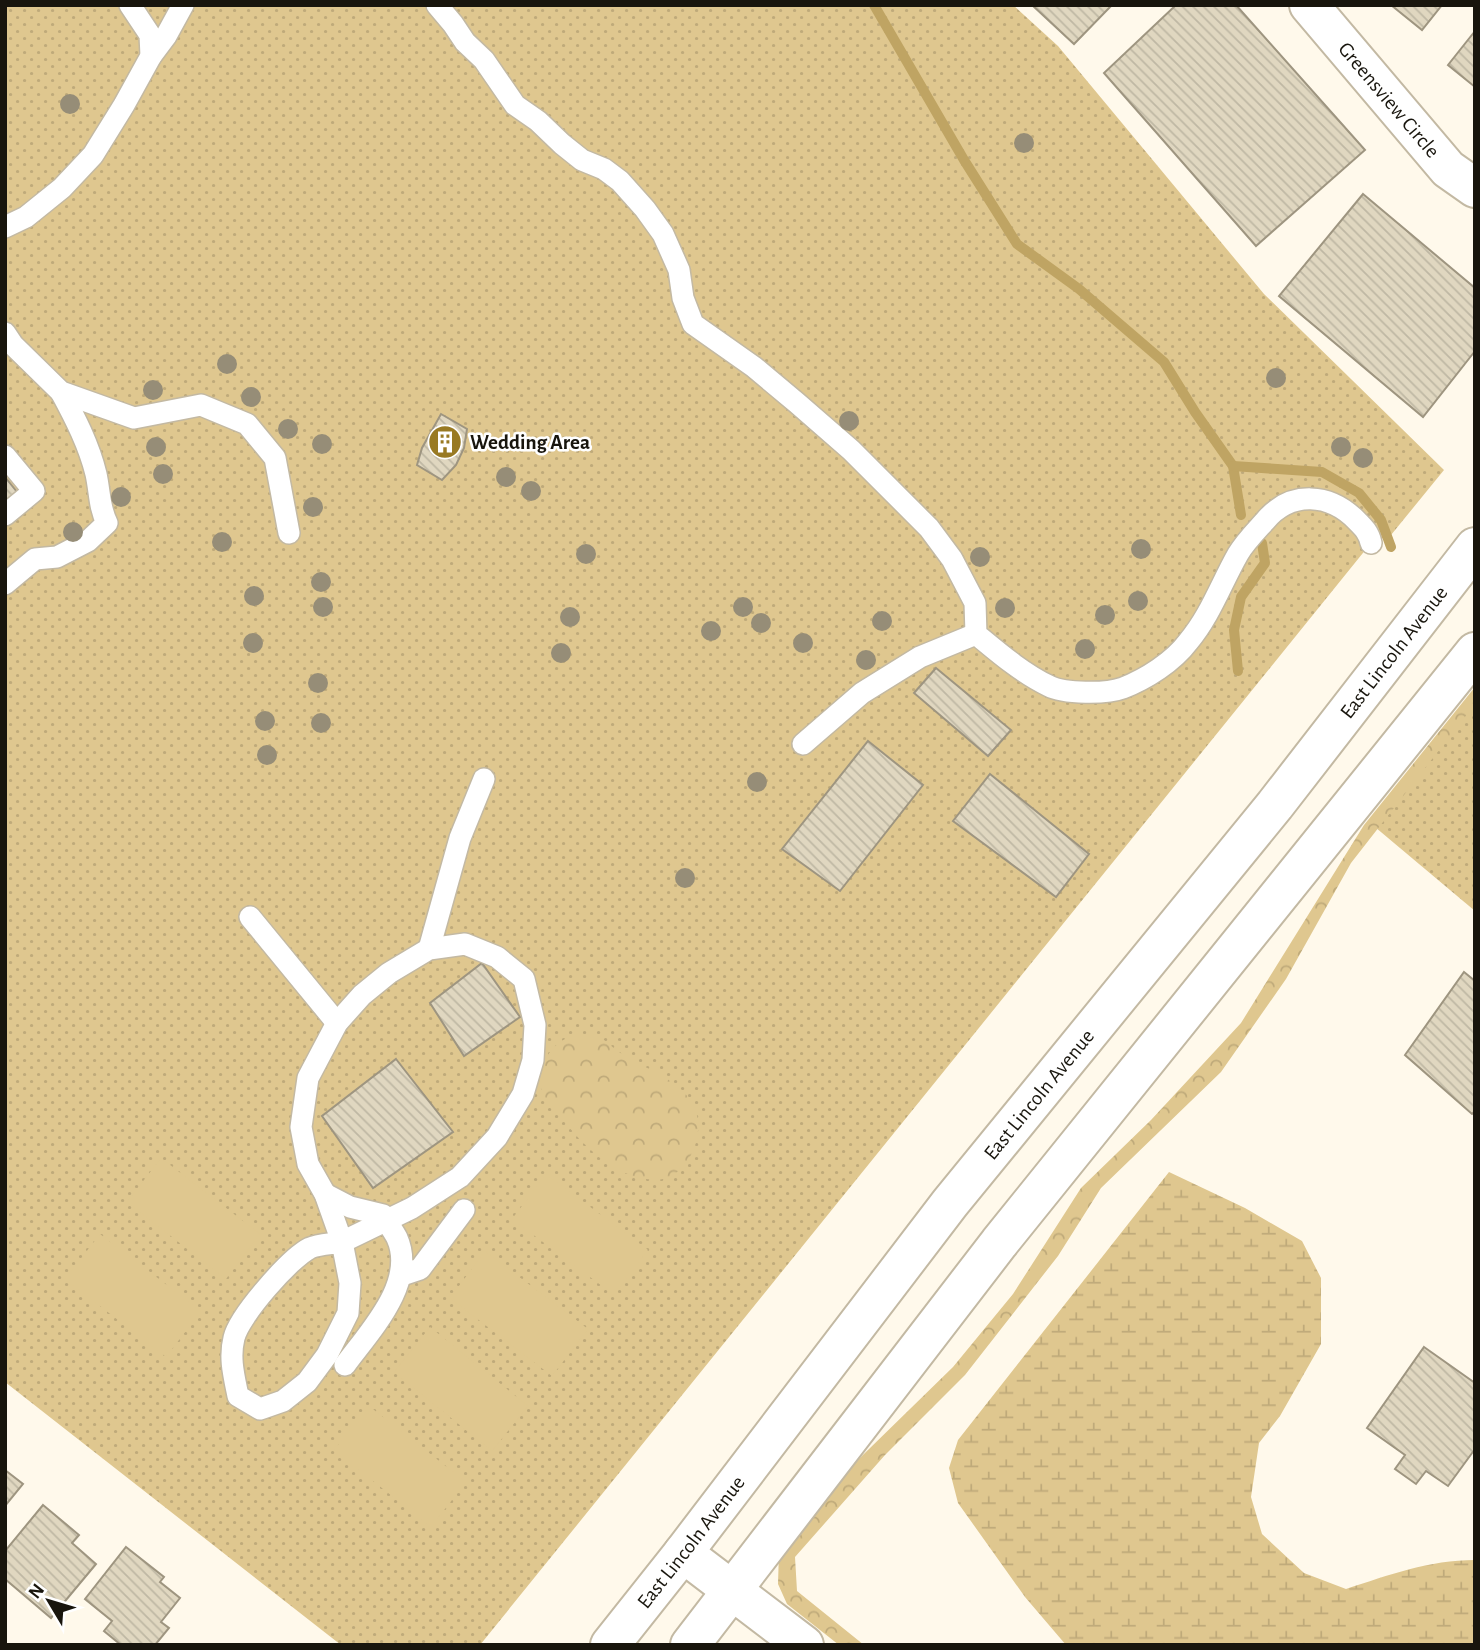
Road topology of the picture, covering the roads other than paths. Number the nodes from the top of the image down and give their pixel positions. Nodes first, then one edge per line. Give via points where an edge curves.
1 (130, 5) edge
2 (183, 5) edge
3 (437, 5) edge
4 (1310, 5) edge
5 (151, 56) junction
6 (1475, 188) edge
7 (5, 228) edge
8 (8, 343) edge
9 (61, 391) junction
10 (5, 456) edge
11 (5, 515) edge
12 (289, 533) dead end
13 (1371, 542) dead end
14 (1475, 547) edge
15 (5, 584) edge
16 (976, 634) junction
17 (1475, 652) edge
18 (803, 744) dead end
19 (484, 779) dead end
20 (250, 917) dead end
21 (429, 949) junction
22 (337, 1023) junction
23 (325, 1194) junction
24 (464, 1210) dead end
25 (386, 1221) junction
26 (342, 1242) junction
27 (402, 1275) junction
28 (345, 1365) dead end
29 (683, 1553) junction
30 (733, 1592) junction
31 (610, 1645) edge
32 (690, 1645) edge
33 (804, 1645) edge

1 - 5 lane via 150,35
2 - 5 lane
3 - 16 lane via 515,105 582,160 620,181 645,209 663,234 679,270 693,324 797,403 929,528 975,603
4 - 6 main road, Greensview Circle via 1448,169
5 - 7 lane via 93,155 62,188
8 - 9 lane
9 - 12 lane via 134,418 201,405 247,424 275,458
9 - 15 lane via 90,452 107,523 88,541 57,557 35,559
10 - 11 lane via 34,491
13 - 16 lane via 1370,534 1347,510 1319,498 1297,499 1268,517 1239,551 1187,644 1163,666 1121,689 1077,692 1052,688
14 - 29 main road, East Lincoln Avenue via 1275,804 950,1203
16 - 18 lane via 920,657 862,692
17 - 30 main road via 999,1243
19 - 21 lane via 460,838
20 - 22 lane
21 - 22 lane via 380,980
21 - 25 lane via 465,944 497,957 524,979 535,1025 533,1060 523,1094 497,1137 460,1177
22 - 23 lane via 307,1078 301,1127 308,1164
23 - 25 lane via 350,1207 383,1214
23 - 26 lane
24 - 27 lane via 419,1269
25 - 26 lane
25 - 27 lane via 398,1241
26 - 26 lane via 349,1283 348,1313 307,1382 283,1401 260,1409 239,1396 231,1362 235,1335 253,1305 288,1264 311,1248
27 - 28 lane via 389,1305
29 - 30 main road
29 - 31 main road, East Lincoln Avenue
30 - 32 main road
30 - 33 main road

